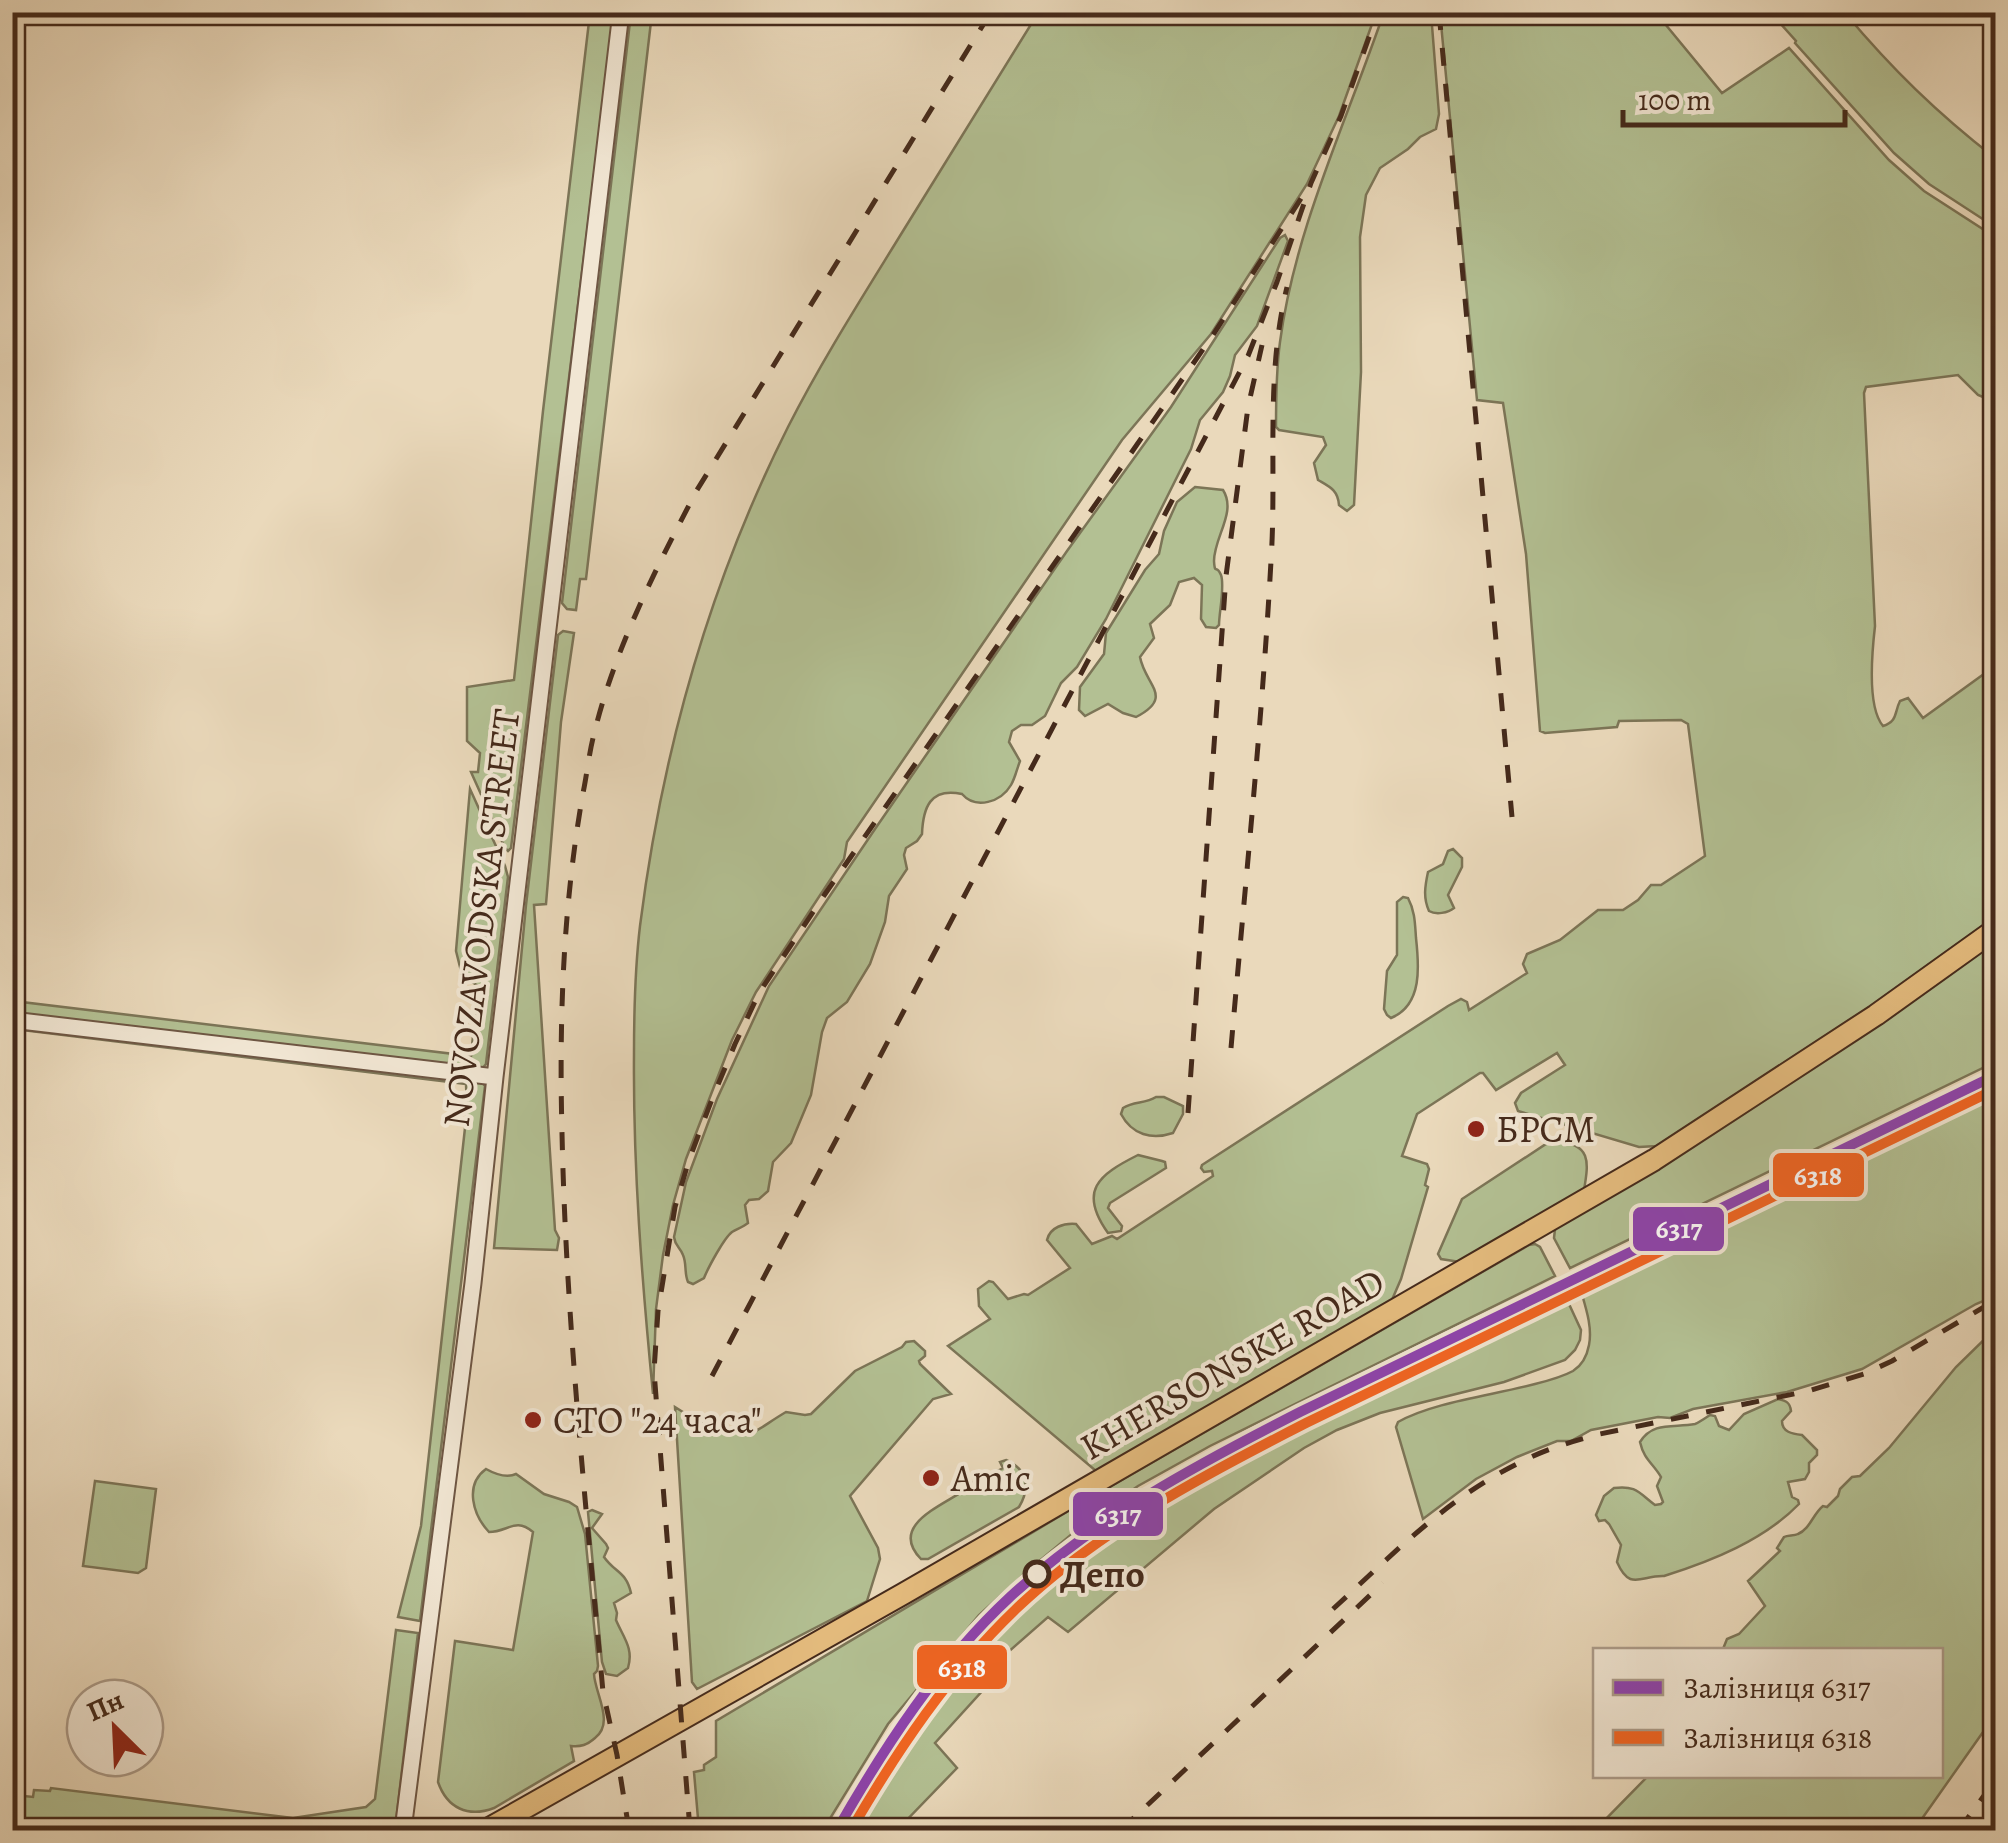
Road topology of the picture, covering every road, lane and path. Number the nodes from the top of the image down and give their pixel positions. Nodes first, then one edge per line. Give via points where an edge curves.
1 (621, 12) edge
2 (1996, 929) edge
3 (12, 1020) edge
4 (495, 1077) junction
5 (403, 1830) edge
6 (486, 1830) edge

1 - 4 street, NOVOZAVODSKA STREET
2 - 6 main road, KHERSONSKE ROAD via 1654,1160
3 - 4 street
4 - 5 street, NOVOZAVODSKA STREET

